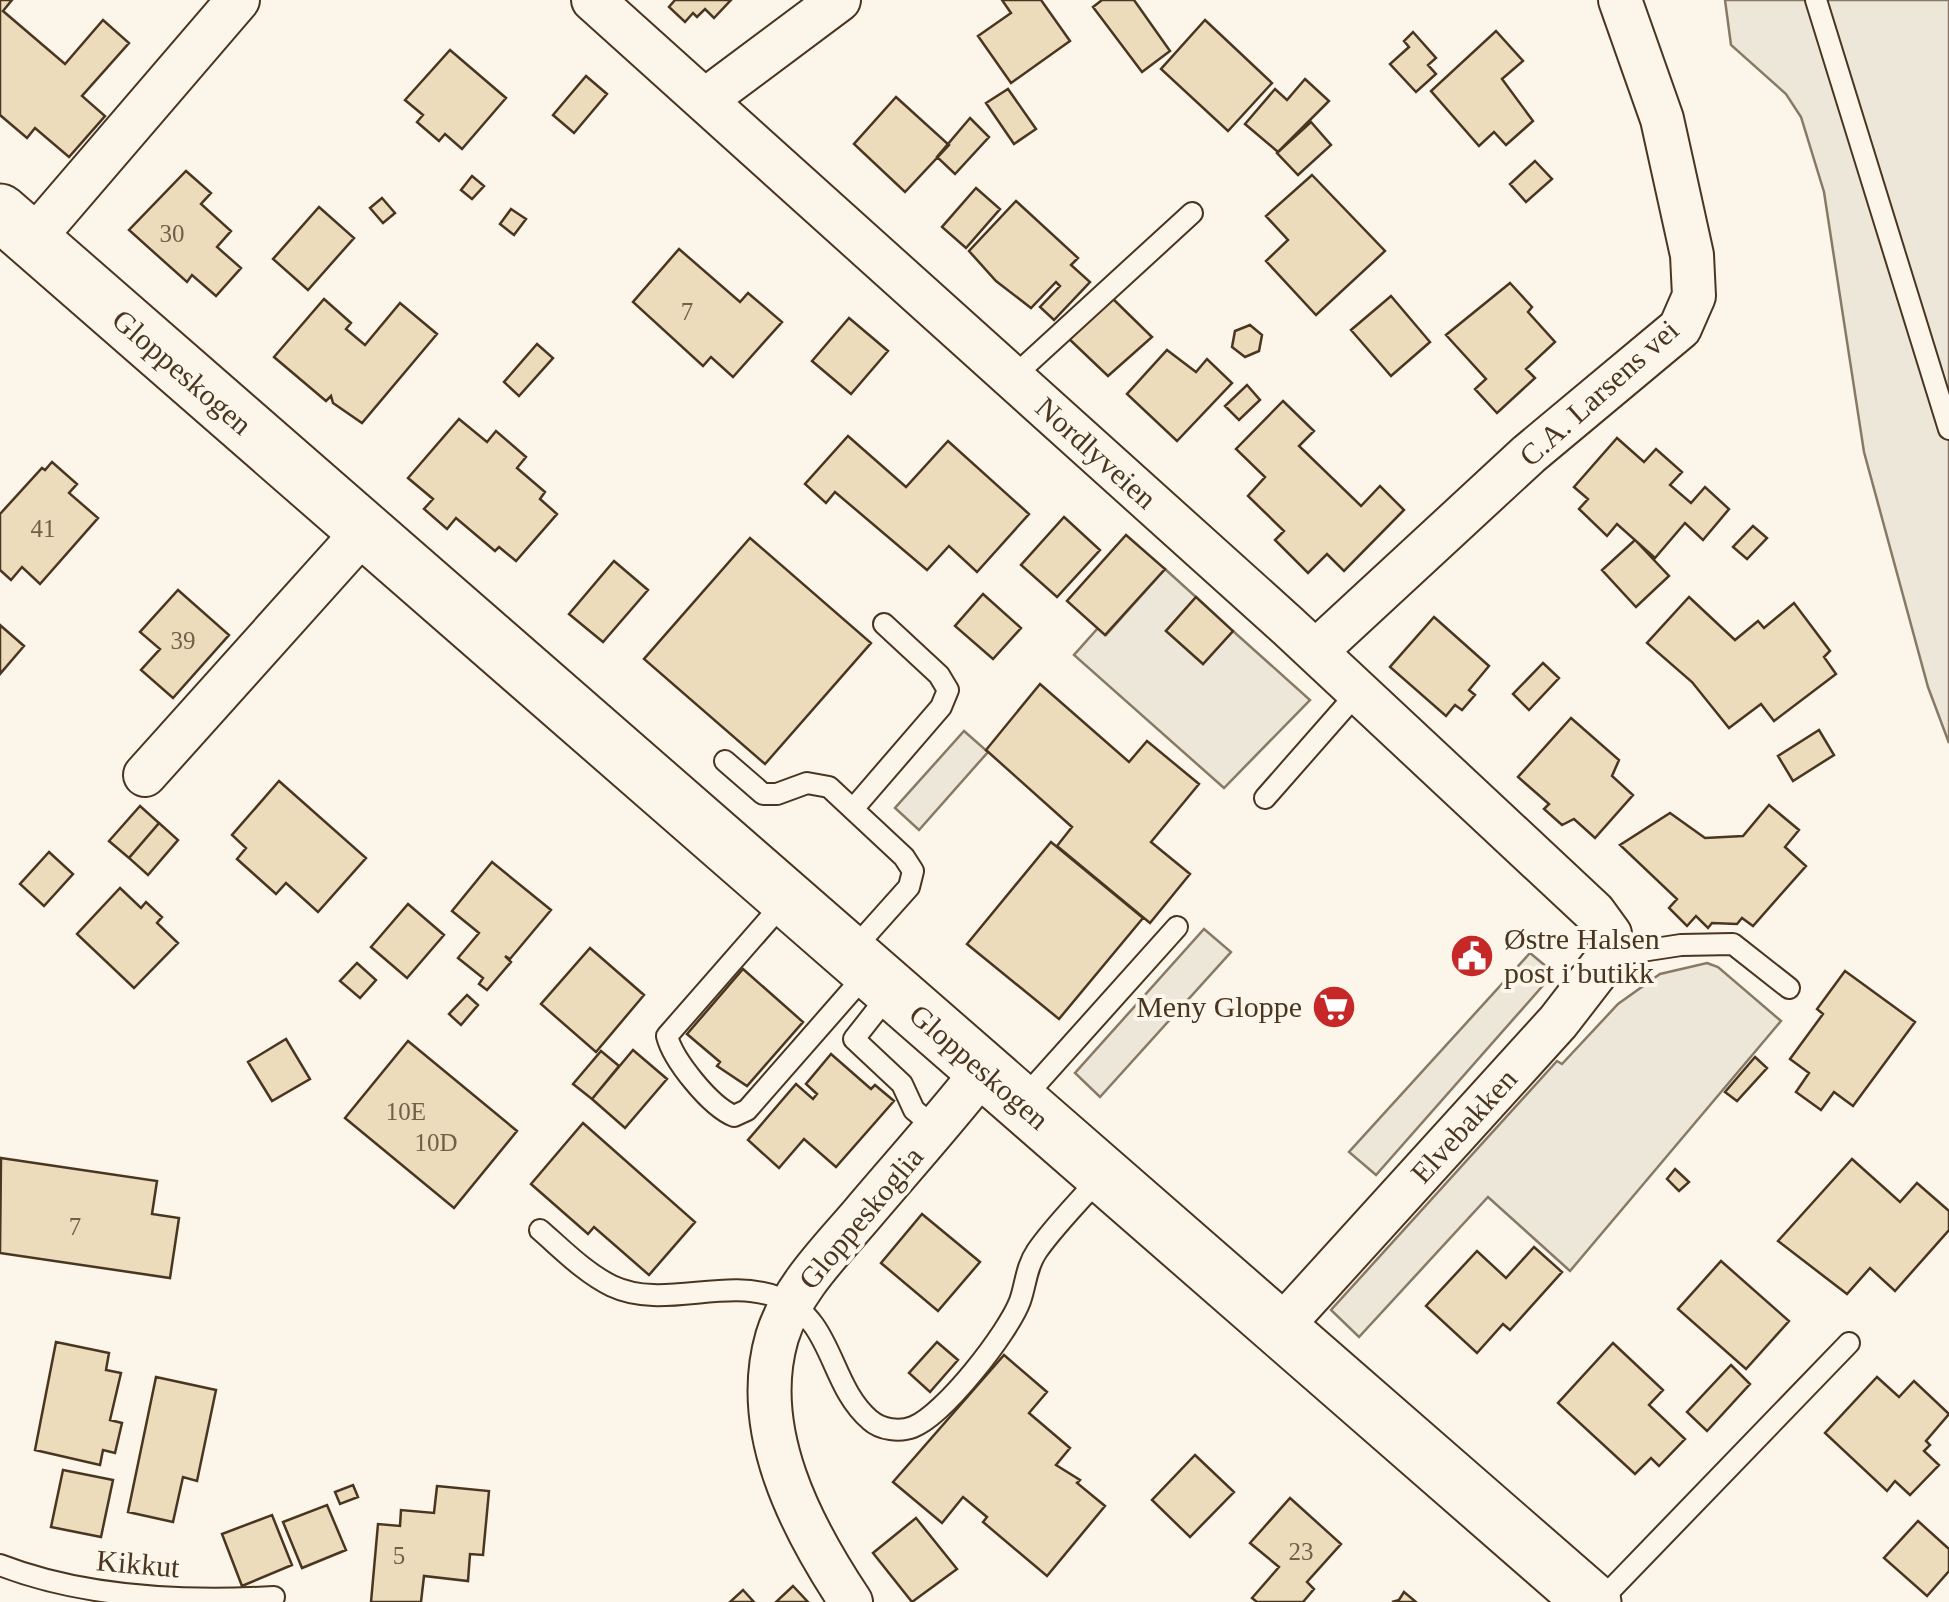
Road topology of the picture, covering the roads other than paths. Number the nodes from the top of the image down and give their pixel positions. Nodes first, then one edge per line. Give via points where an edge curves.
1 (238, 0) edge
2 (593, 0) edge
3 (840, 0) edge
4 (1620, 0) edge
5 (1816, 0) edge
6 (705, 100) junction
7 (1192, 213) dead end
8 (16, 226) edge
9 (1012, 378) junction
10 (1949, 429) edge
11 (364, 532) junction
12 (884, 624) dead end
13 (1316, 652) junction
14 (1358, 691) junction
15 (725, 761) dead end
16 (145, 775) dead end
17 (1265, 798) dead end
18 (853, 809) junction
19 (786, 900) junction
20 (1177, 927) dead end
21 (1609, 956) junction
22 (870, 973) junction
23 (1789, 988) dead end
24 (1001, 1086) junction
25 (936, 1128) junction
26 (1103, 1174) junction
27 (540, 1230) dead end
28 (792, 1302) junction
29 (1280, 1328) junction
30 (1849, 1343) dead end
31 (0, 1566) edge
32 (91, 1596) edge
33 (274, 1598) dead end
34 (851, 1602) edge
35 (1596, 1602) edge

1 - 8 street
2 - 6 street, Nordlyveien
3 - 6 street
4 - 13 street, C.A. Larsens vei via 1662,119 1692,255 1694,296 1680,328 1530,454
5 - 10 lane
6 - 9 street, Nordlyveien
7 - 9 lane
8 - 11 main road, Gloppeskogen
9 - 13 street, Nordlyveien
11 - 16 street
11 - 19 main road, Gloppeskogen
12 - 18 lane via 948,690 941,708
13 - 14 street, Nordlyveien
14 - 17 lane
14 - 21 street, Nordlyveien via 1594,912 1610,934
15 - 18 lane via 763,794 807,783 829,787
18 - 22 lane via 912,871
19 - 22 main road, Gloppeskogen
19 - 22 lane via 667,1036 697,1088 720,1110 734,1116 746,1110
20 - 24 lane
21 - 23 lane via 1733,944
21 - 29 street, Elvebakken via 1558,1022
22 - 24 main road, Gloppeskogen
22 - 25 lane via 854,1039
24 - 25 street, Gloppeskoglia
24 - 26 main road, Gloppeskogen
25 - 28 street, Gloppeskoglia
26 - 28 lane via 1037,1251 1002,1337 914,1427 894,1430 872,1422 811,1317
26 - 29 main road, Gloppeskogen
27 - 28 lane via 614,1287 640,1293 758,1290
28 - 34 street, Gloppeskoglia via 777,1337 769,1386 777,1446 810,1536
29 - 35 main road, Gloppeskogen
30 - 35 lane
31 - 32 lane, Kikkut
32 - 33 lane, Kikkut

